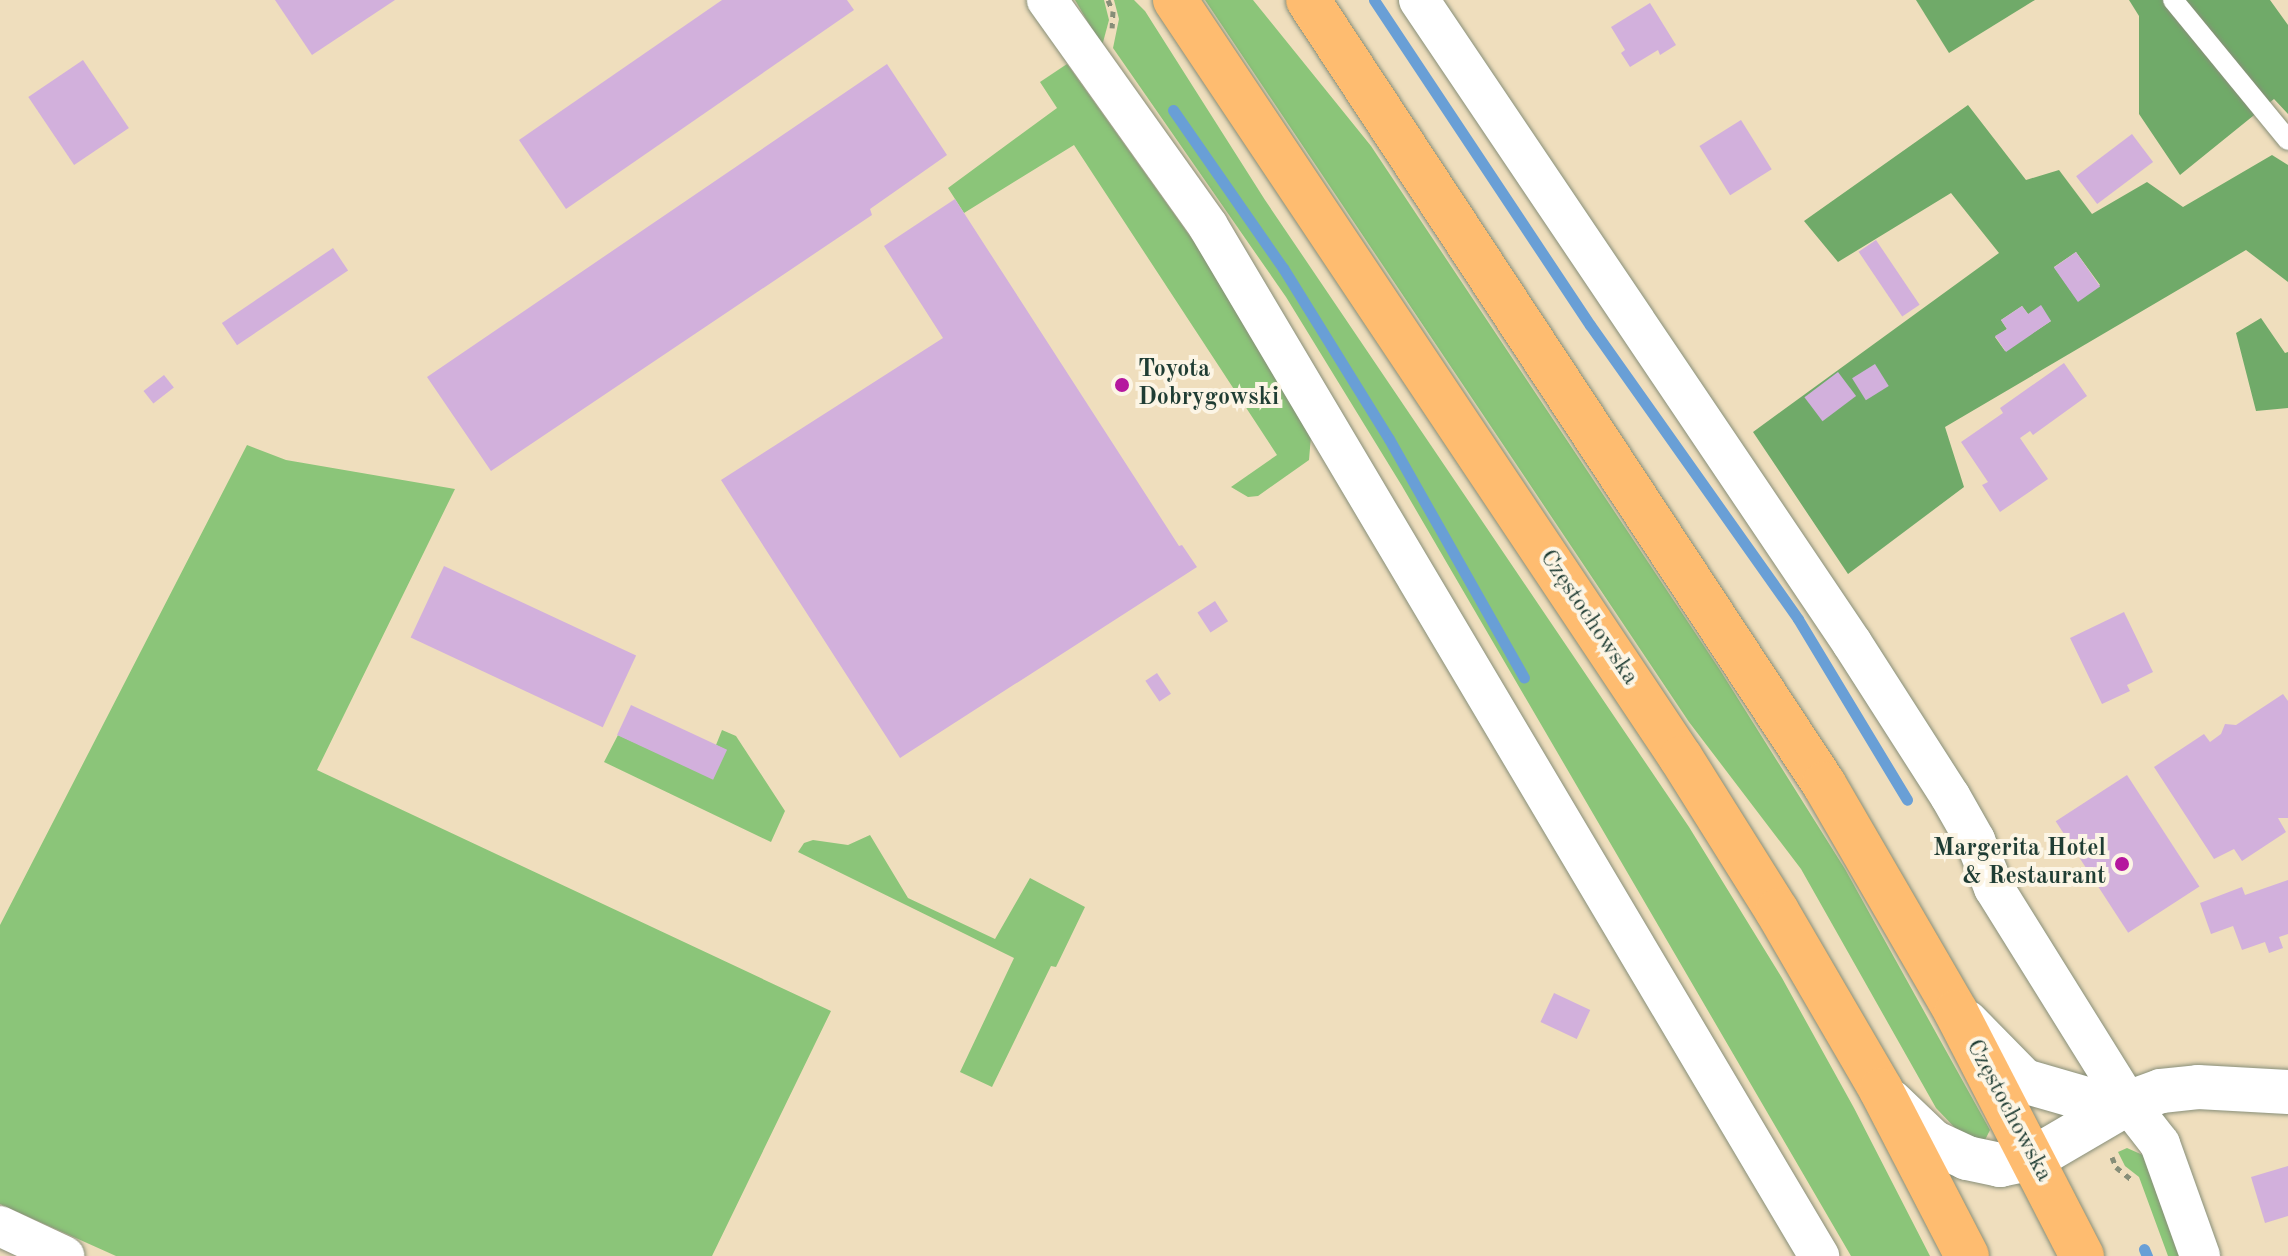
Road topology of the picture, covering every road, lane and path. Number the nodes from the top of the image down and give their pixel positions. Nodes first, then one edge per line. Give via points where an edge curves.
1 (1047, 0) edge
2 (1175, 0) edge
3 (1308, 0) edge
4 (1419, 0) edge
5 (2173, 0) edge
6 (2288, 140) edge
7 (1956, 1012) junction
8 (1881, 1090) junction
9 (2288, 1092) edge
10 (2128, 1103) junction
11 (2034, 1158) junction
12 (0, 1226) edge
13 (64, 1256) edge
14 (1819, 1256) edge
15 (1967, 1256) edge
16 (2082, 1256) edge
17 (2200, 1256) edge

1 - 14 street via 1208,226
2 - 8 main road, Częstochowska via 1681,758
3 - 7 main road, Częstochowska via 1824,784
4 - 10 street via 1868,668 1975,840 1994,888
5 - 6 lane
7 - 10 street via 2024,1081 2090,1100
7 - 11 main road, Częstochowska
8 - 11 street via 1916,1129 1949,1151 2000,1165
8 - 15 main road, Częstochowska
9 - 10 street via 2198,1087 2161,1091
10 - 11 street
10 - 17 street via 2160,1144
11 - 16 main road, Częstochowska
12 - 13 street

